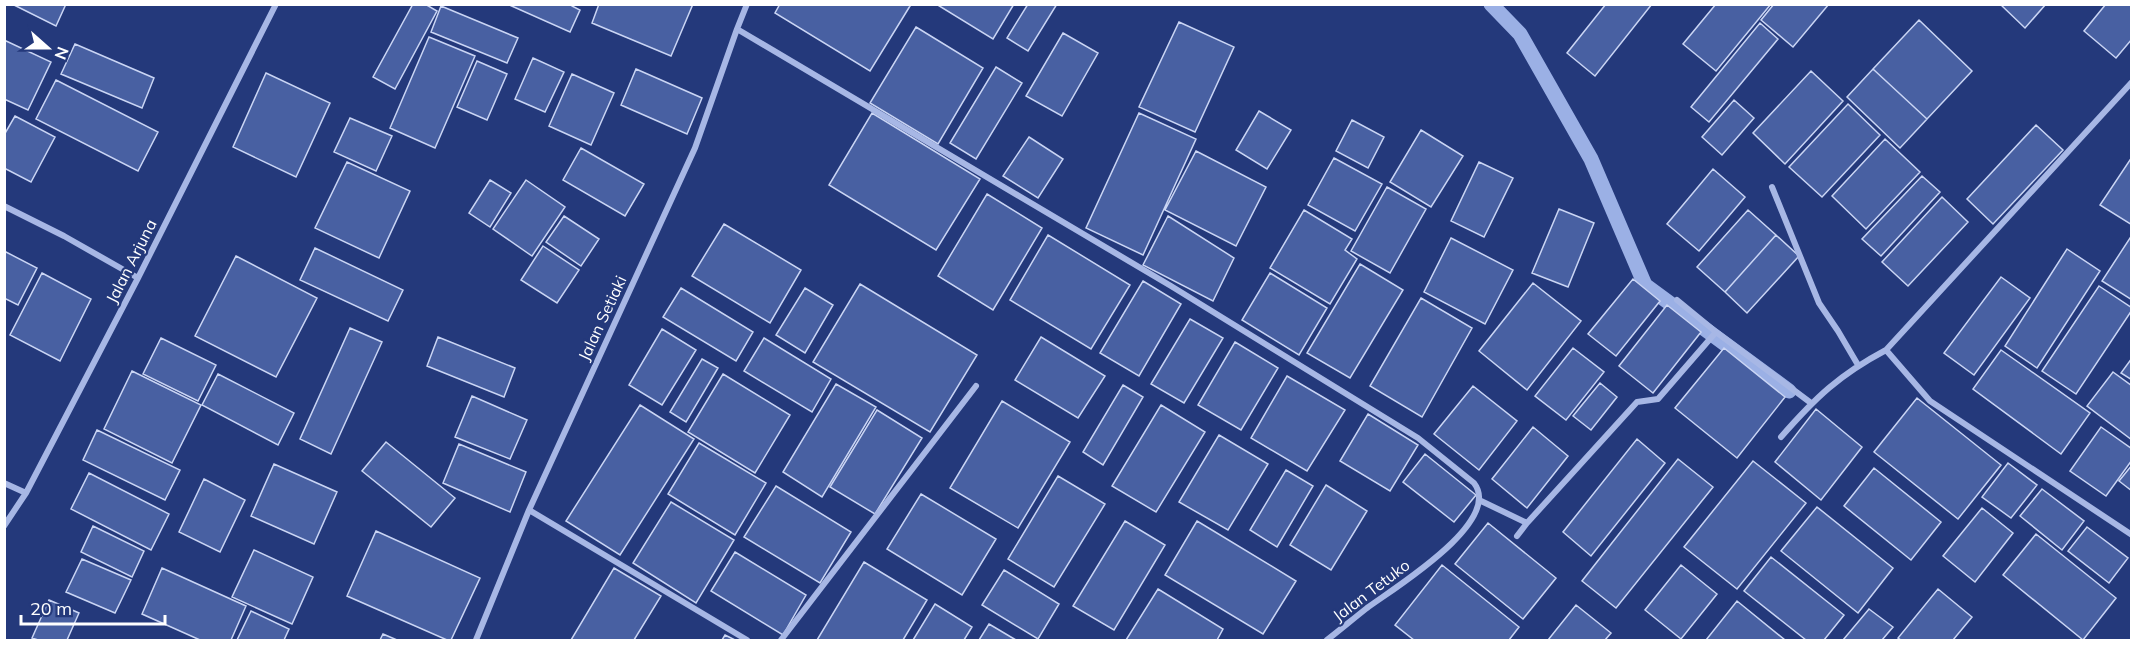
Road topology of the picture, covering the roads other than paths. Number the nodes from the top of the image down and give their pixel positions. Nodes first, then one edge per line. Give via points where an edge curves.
1 (276, 4) edge
2 (747, 4) edge
3 (736, 29) junction
4 (2132, 82) edge
5 (1772, 188) dead end
6 (4, 206) edge
7 (138, 278) junction
8 (1677, 300) dead end
9 (1716, 332) junction
10 (1886, 350) junction
11 (1858, 364) junction
12 (976, 386) dead end
13 (1811, 403) junction
14 (1782, 437) dead end
15 (4, 483) edge
16 (26, 493) junction
17 (1479, 500) junction
18 (529, 510) junction
19 (1527, 523) junction
20 (4, 526) edge
21 (2132, 534) edge
22 (1517, 536) dead end
23 (476, 640) edge
24 (747, 640) edge
25 (781, 640) edge
26 (1326, 640) edge

1 - 7 street, Jalan Arjuna
2 - 3 street, Jalan Setiaki
3 - 17 street via 1171,286 1418,438 1474,483
3 - 18 street, Jalan Setiaki via 695,148
4 - 10 street
5 - 11 street via 1819,303
6 - 7 street
7 - 16 street, Jalan Arjuna
8 - 9 street
9 - 13 street
9 - 19 street via 1658,399 1637,402
10 - 11 street
10 - 21 street via 1930,401
11 - 13 street
12 - 25 street
13 - 14 street
15 - 16 street
16 - 20 street, Jalan Arjuna
17 - 19 street
17 - 26 street, Jalan Tetuko via 1461,535 1432,562
18 - 23 street, Jalan Setiaki
18 - 24 street
19 - 22 street

